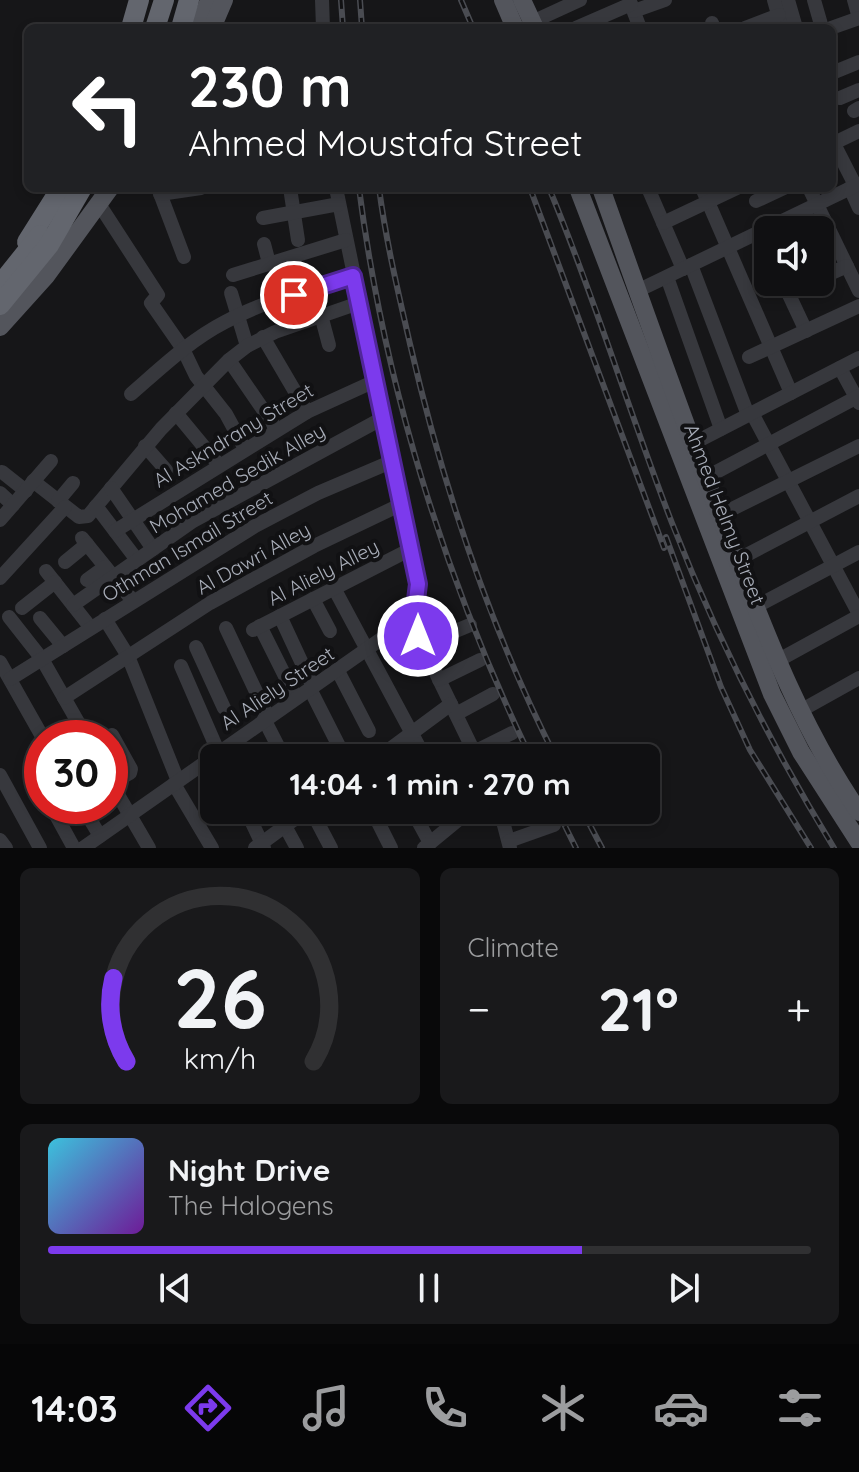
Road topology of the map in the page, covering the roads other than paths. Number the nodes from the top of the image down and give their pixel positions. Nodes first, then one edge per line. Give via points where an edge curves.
1 (139, 0) edge
2 (156, 0) edge
3 (164, 0) edge
4 (174, 0) edge
5 (189, 0) edge
6 (209, 0) edge
7 (224, 0) edge
8 (322, 0) edge
9 (503, 0) edge
10 (522, 0) edge
11 (580, 0) edge
12 (665, 0) edge
13 (774, 0) edge
14 (788, 0) edge
15 (814, 0) edge
16 (631, 5) edge
17 (857, 8) edge
18 (781, 22) edge
19 (132, 24) edge
20 (149, 24) edge
21 (156, 24) edge
22 (167, 24) edge
23 (182, 24) edge
24 (200, 24) edge
25 (214, 24) edge
26 (323, 24) edge
27 (525, 24) edge
28 (527, 24) edge
29 (531, 24) edge
30 (586, 24) edge
31 (638, 24) edge
32 (795, 24) edge
33 (821, 24) edge
34 (836, 24) edge
35 (859, 62) edge
36 (836, 71) edge
37 (859, 90) edge
38 (840, 98) dead end
39 (859, 131) edge
40 (836, 140) edge
41 (836, 149) edge
42 (855, 185) edge
43 (68, 192) edge
44 (77, 192) edge
45 (159, 192) edge
46 (290, 192) edge
47 (337, 192) edge
48 (580, 192) edge
49 (602, 192) edge
50 (650, 192) edge
51 (775, 192) edge
52 (811, 192) edge
53 (99, 193) edge
54 (705, 195) edge
55 (58, 198) edge
56 (756, 201) dead end
57 (816, 203) junction
58 (339, 204) junction
59 (859, 208) edge
60 (293, 212) junction
61 (790, 216) edge
62 (820, 216) edge
63 (263, 218) dead end
64 (663, 223) junction
65 (754, 234) edge
66 (298, 240) dead end
67 (346, 240) junction
68 (264, 244) dead end
69 (834, 246) edge
70 (727, 247) junction
71 (184, 257) dead end
72 (269, 263) junction
73 (847, 266) junction
74 (687, 267) junction
75 (834, 272) edge
76 (233, 275) dead end
77 (0, 276) edge
78 (353, 276) junction
79 (667, 277) junction
80 (0, 285) edge
81 (637, 291) junction
82 (859, 291) edge
83 (0, 292) edge
84 (231, 293) dead end
85 (789, 296) edge
86 (359, 303) junction
87 (0, 305) edge
88 (859, 306) edge
89 (0, 315) edge
90 (237, 315) junction
91 (321, 315) junction
92 (0, 327) edge
93 (806, 331) junction
94 (263, 337) junction
95 (329, 345) dead end
96 (247, 346) junction
97 (771, 347) junction
98 (183, 349) junction
99 (749, 357) dead end
100 (859, 358) edge
101 (229, 360) junction
102 (840, 368) junction
103 (375, 381) junction
104 (203, 386) junction
105 (791, 393) junction
106 (131, 394) dead end
107 (858, 399) edge
108 (307, 412) junction
109 (176, 413) junction
110 (750, 414) junction
111 (383, 418) junction
112 (721, 429) junction
113 (277, 430) junction
114 (692, 444) junction
115 (768, 444) junction
116 (145, 446) junction
117 (859, 446) edge
118 (245, 449) junction
119 (51, 461) dead end
120 (393, 461) junction
121 (219, 465) junction
122 (166, 470) dead end
123 (2, 472) dead end
124 (705, 478) junction
125 (788, 482) junction
126 (73, 483) dead end
127 (30, 486) junction
128 (111, 488) junction
129 (0, 493) edge
130 (859, 496) edge
131 (61, 504) junction
132 (402, 504) junction
133 (13, 505) junction
134 (93, 510) junction
135 (720, 515) junction
136 (0, 520) edge
137 (133, 520) junction
138 (809, 522) junction
139 (115, 531) junction
140 (153, 549) junction
141 (411, 549) junction
142 (859, 552) edge
143 (137, 560) junction
144 (737, 560) junction
145 (65, 562) dead end
146 (833, 565) junction
147 (109, 572) junction
148 (0, 578) edge
149 (87, 580) dead end
150 (334, 588) junction
151 (313, 599) junction
152 (133, 601) junction
153 (73, 605) junction
154 (755, 607) junction
155 (859, 615) edge
156 (280, 616) junction
157 (414, 616) junction
158 (40, 618) dead end
159 (105, 619) junction
160 (470, 625) dead end
161 (91, 628) junction
162 (226, 628) dead end
163 (330, 631) dead end
164 (422, 645) junction
165 (63, 646) junction
166 (196, 647) dead end
167 (367, 650) junction
168 (128, 656) junction
169 (42, 659) junction
170 (480, 660) dead end
171 (777, 661) junction
172 (0, 662) edge
173 (181, 666) dead end
174 (338, 671) junction
175 (859, 678) edge
176 (10, 679) junction
177 (439, 680) junction
178 (311, 688) junction
179 (216, 690) junction
180 (493, 694) dead end
181 (64, 698) junction
182 (296, 698) junction
183 (196, 701) junction
184 (224, 708) dead end
185 (453, 709) junction
186 (800, 711) junction
187 (266, 718) junction
188 (33, 720) edge
189 (77, 720) edge
190 (369, 731) dead end
191 (412, 733) junction
192 (512, 733) dead end
193 (214, 744) edge
194 (233, 744) edge
195 (278, 744) edge
196 (338, 744) edge
197 (398, 744) edge
198 (418, 744) edge
199 (470, 744) edge
200 (494, 744) edge
201 (200, 767) edge
202 (0, 775) edge
203 (176, 782) junction
204 (858, 808) edge
205 (129, 815) junction
206 (61, 824) edge
207 (93, 824) edge
208 (251, 824) edge
209 (288, 824) edge
210 (317, 824) edge
211 (379, 824) edge
212 (418, 824) edge
213 (449, 824) edge
214 (504, 824) edge
215 (554, 825) dead end
216 (285, 826) junction
217 (100, 836) junction
218 (859, 842) edge
219 (510, 844) edge
220 (427, 845) edge
221 (260, 846) edge
222 (40, 848) edge
223 (74, 848) edge
224 (84, 848) edge
225 (149, 848) edge
226 (212, 848) edge
227 (297, 848) edge
228 (331, 848) edge
229 (391, 848) edge

1 - 19 highway
2 - 20 highway
3 - 21 highway
4 - 22 highway
5 - 23 highway
6 - 24 main road
7 - 25 main road
8 - 26 street
9 - 27 main road
10 - 28 main road
11 - 29 street
12 - 16 street
13 - 18 street
14 - 32 street
15 - 33 street
16 - 30 street
16 - 31 street
17 - 34 street
35 - 36 street
37 - 38 street
39 - 40 street
41 - 42 street
42 - 57 street
42 - 59 street
43 - 80 highway
44 - 83 main road
45 - 71 street
46 - 60 street
47 - 58 street
48 - 218 main road, Ahmed Helmy Street via 772,694 801,752
49 - 81 main road, Ahmed Helmy Street
50 - 64 street
51 - 56 street
52 - 57 street
53 - 55 highway via 84,203
53 - 89 main road
53 - 92 main road via 46,276
53 - 98 street via 158,295 151,303
54 - 64 street
54 - 70 street
55 - 77 highway
55 - 87 highway via 34,266
57 - 61 street
57 - 62 street
58 - 60 street
58 - 67 street
60 - 63 street
60 - 66 street
64 - 74 street
65 - 70 street
67 - 72 street
67 - 78 street
68 - 72 street
69 - 73 street
70 - 74 street
70 - 97 street
72 - 76 street
73 - 75 street
73 - 82 street
74 - 79 street
74 - 110 street
78 - 86 street
78 - 90 street
79 - 81 street
79 - 112 street
81 - 114 main road, Ahmed Helmy Street
84 - 90 street
85 - 93 street
86 - 91 street
86 - 103 street
88 - 93 street
90 - 96 street
90 - 98 street
91 - 94 street
91 - 95 street
93 - 97 street
94 - 96 street
94 - 108 street
96 - 101 street
97 - 99 street
97 - 105 street
98 - 104 street
98 - 106 street
100 - 102 street
101 - 104 street
101 - 113 street
102 - 105 street
102 - 107 street
103 - 108 street, Al Askndrany Street
103 - 111 street
104 - 109 street
104 - 118 street
105 - 110 street
107 - 115 street
108 - 113 street, Al Askndrany Street
109 - 116 street
109 - 121 street
110 - 112 street
110 - 115 street
111 - 120 street
111 - 140 street, Mohamed Sedik Alley via 193,521
112 - 114 street
113 - 118 street, Al Askndrany Street
114 - 124 main road, Ahmed Helmy Street
115 - 124 street
115 - 125 street
116 - 122 street
116 - 128 street
117 - 125 street
118 - 121 street, Al Askndrany Street
119 - 127 street
120 - 132 street
120 - 152 street, Othman Ismail Street via 287,509
121 - 137 street, Al Askndrany Street
123 - 127 street
124 - 135 main road, Ahmed Helmy Street
125 - 135 street
125 - 138 street
126 - 131 street
127 - 131 street
127 - 133 street
128 - 134 street
128 - 137 street
129 - 133 street
130 - 138 street
131 - 134 street via 79,517
131 - 148 street
132 - 141 street
132 - 168 street, Al Dawri Alley via 210,603
133 - 136 street
134 - 139 street
135 - 144 main road, Ahmed Helmy Street
137 - 139 street, Al Askndrany Street
137 - 140 street
138 - 144 street
138 - 146 street
139 - 143 street
140 - 143 street, Mohamed Sedik Alley
141 - 150 street, Al Aliely Alley
141 - 157 street via 418,584
142 - 146 street
143 - 147 street, Mohamed Sedik Alley
144 - 154 main road, Ahmed Helmy Street
145 - 147 street via 85,541
146 - 154 street
146 - 155 street
147 - 149 street
147 - 152 street
147 - 153 street
150 - 151 street, Al Aliely Alley
150 - 167 street
151 - 156 street, Al Aliely Alley
151 - 163 street
152 - 159 street, Othman Ismail Street
153 - 161 street
153 - 169 street via 50,577 15,613
154 - 171 main road, Ahmed Helmy Street
155 - 171 street
156 - 178 street
156 - 182 street, Al Aliely Alley via 256,628
157 - 164 street
157 - 167 street, Al Aliely Street
158 - 165 street
159 - 161 street, Othman Ismail Street
159 - 168 street
160 - 164 street
161 - 165 street, Othman Ismail Street
162 - 187 street
164 - 177 street
165 - 169 street, Othman Ismail Street
166 - 179 street
167 - 174 street, Al Aliely Street
167 - 191 street
168 - 181 street, Al Dawri Alley
168 - 203 street
169 - 176 street, Othman Ismail Street
169 - 181 street
170 - 177 street
171 - 186 main road, Ahmed Helmy Street
172 - 176 street
173 - 183 street
174 - 178 street, Al Aliely Street
174 - 190 street
175 - 186 street
176 - 188 street
177 - 185 street
178 - 182 street, Al Aliely Street
178 - 196 street
179 - 183 street
179 - 184 street
180 - 185 street
181 - 189 street
182 - 187 street, Al Aliely Street
183 - 193 street
185 - 191 street
185 - 199 street
186 - 204 main road, Ahmed Helmy Street
187 - 194 street, Al Aliely Street
187 - 195 street
191 - 197 street
191 - 198 street
192 - 200 street
201 - 203 street, Al Aliely Street
202 - 222 street
203 - 205 street, Al Aliely Street
203 - 226 street
205 - 217 street, Al Aliely Street
205 - 225 street
206 - 223 street
207 - 217 street
208 - 221 street
209 - 216 street
210 - 228 street
211 - 229 street
212 - 220 street
213 - 220 street
214 - 219 street
215 - 219 street
216 - 221 street
216 - 227 street
217 - 224 street, Al Aliely Street

